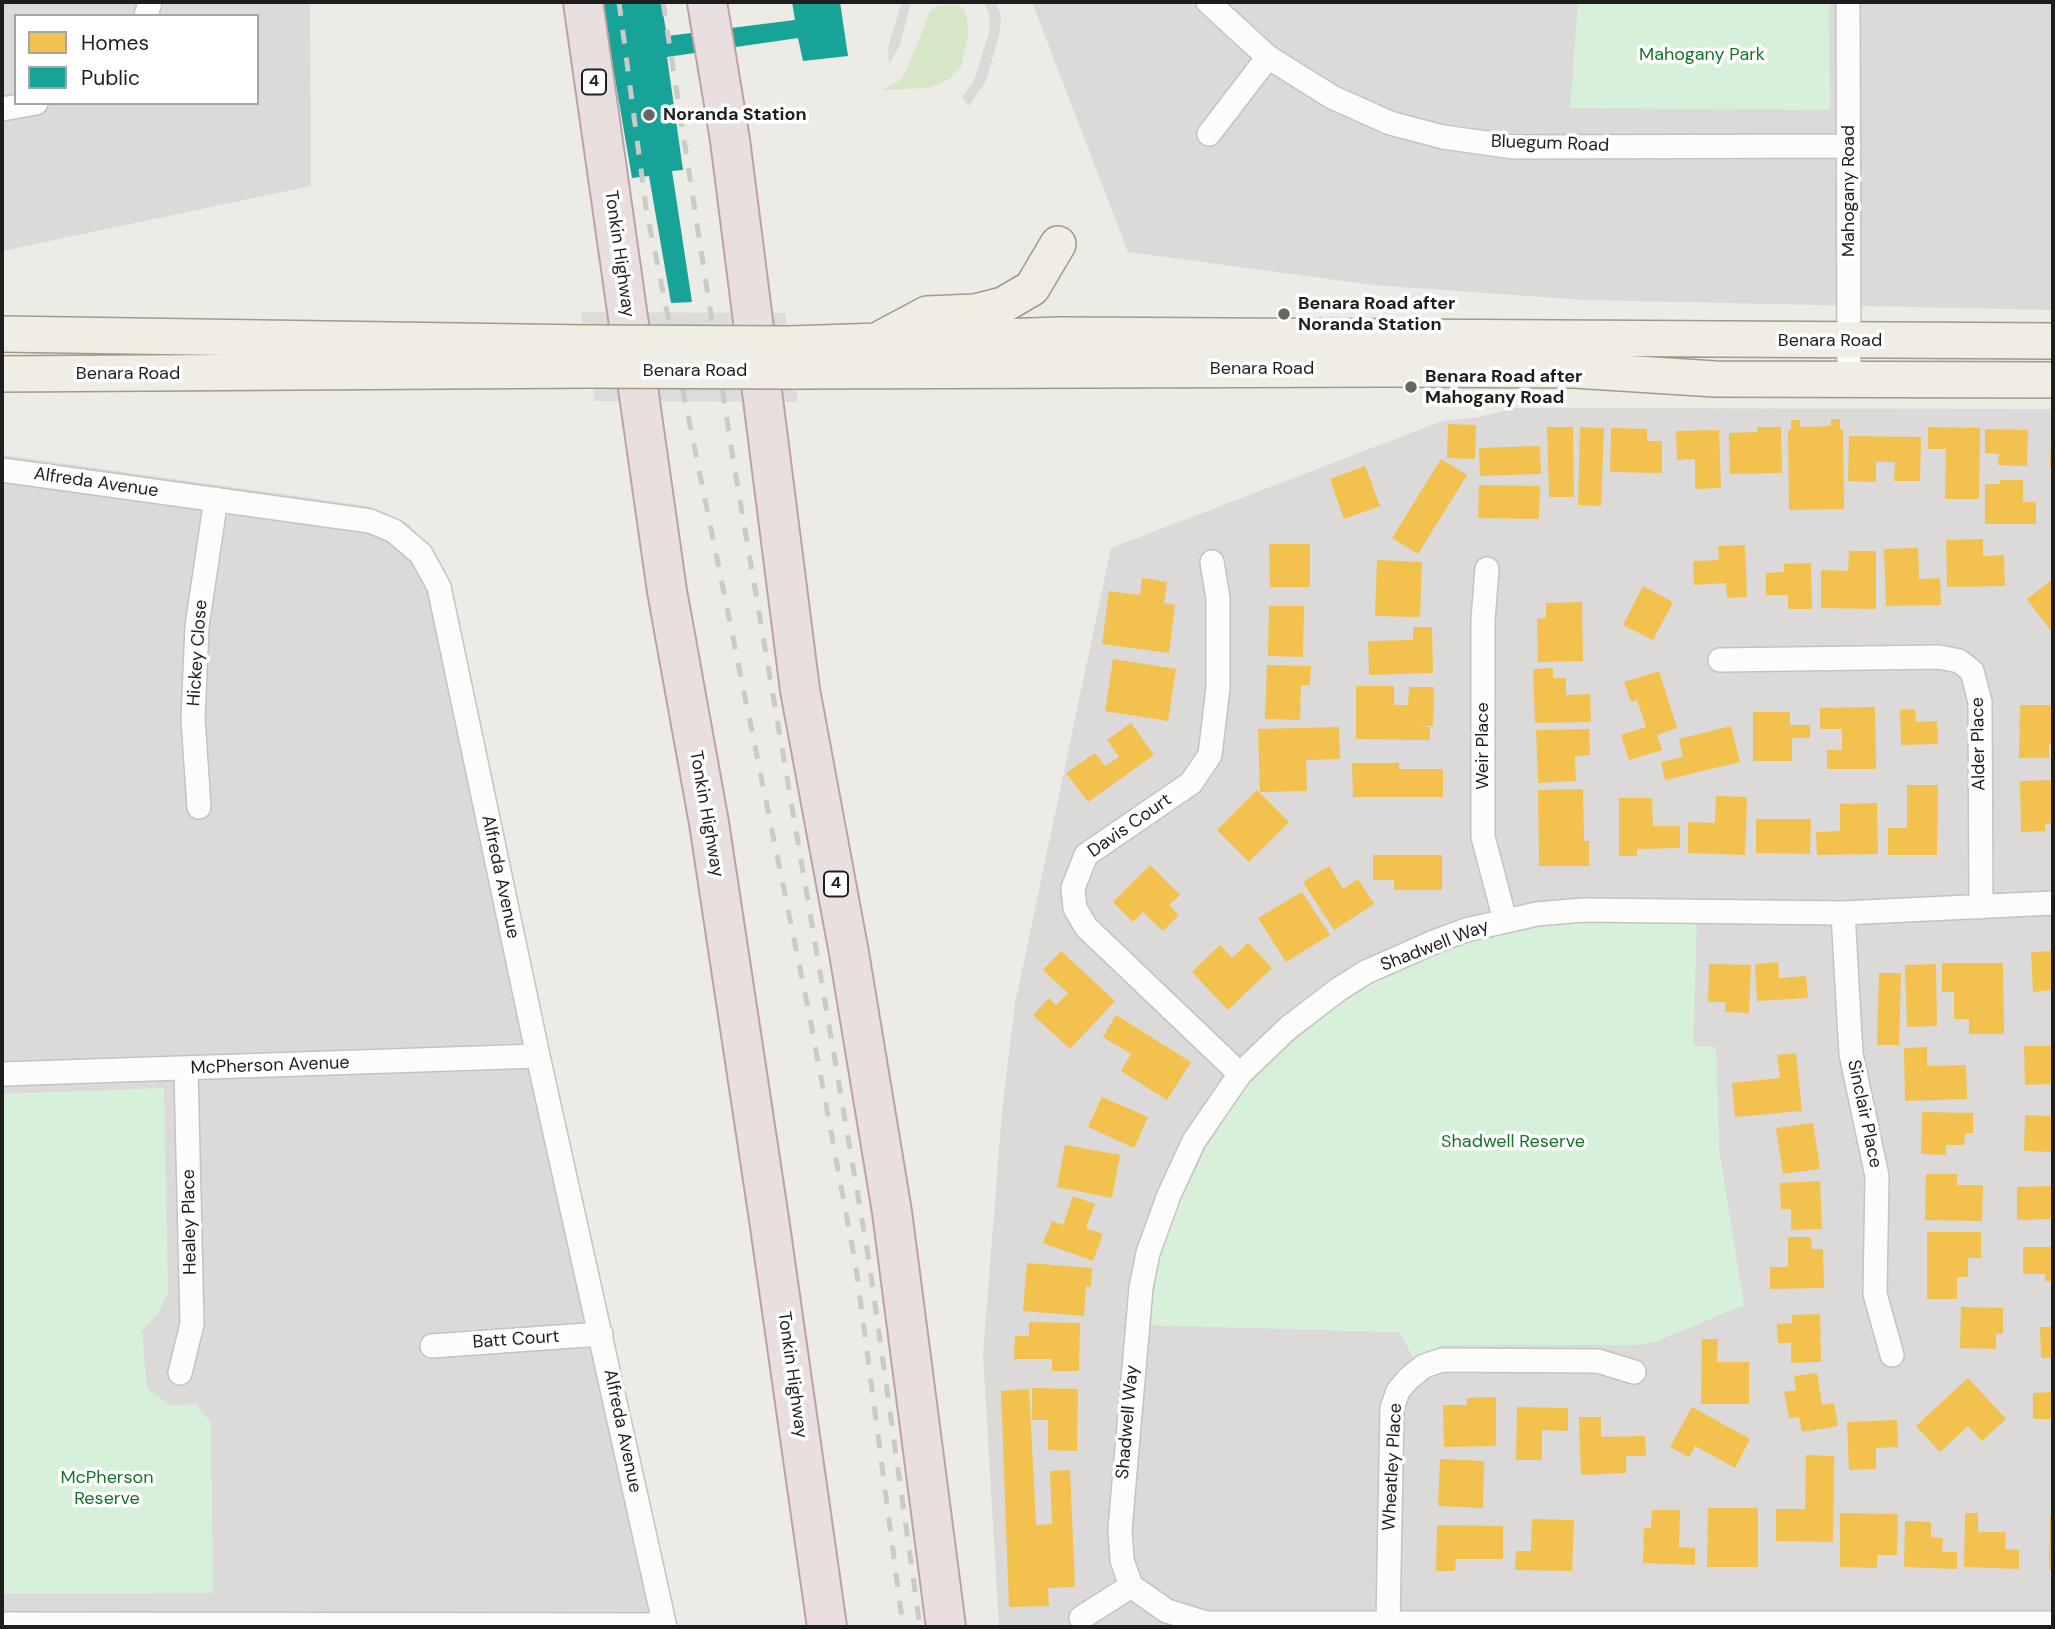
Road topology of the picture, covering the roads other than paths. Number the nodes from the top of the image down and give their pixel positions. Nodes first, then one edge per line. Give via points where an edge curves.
1 (583, 2) edge
2 (707, 2) edge
3 (1208, 2) edge
4 (1848, 2) edge
5 (1268, 57) junction
6 (25, 105) edge
7 (2, 109) edge
8 (1209, 134) dead end
9 (1849, 146) junction
10 (1058, 244) dead end
11 (2, 334) edge
12 (1060, 335) junction
13 (1453, 337) junction
14 (876, 341) junction
15 (1849, 341) junction
16 (2053, 341) edge
17 (588, 356) junction
18 (791, 358) junction
19 (1387, 369) junction
20 (1574, 370) junction
21 (2, 374) edge
22 (1849, 379) junction
23 (2053, 380) edge
24 (2, 470) edge
25 (216, 499) junction
26 (1212, 562) dead end
27 (1487, 569) dead end
28 (1720, 660) dead end
29 (199, 807) dead end
30 (2053, 903) edge
31 (1981, 906) junction
32 (1843, 913) junction
33 (1505, 920) junction
34 (538, 1056) junction
35 (186, 1069) junction
36 (2, 1074) edge
37 (1240, 1074) junction
38 (601, 1334) junction
39 (432, 1346) dead end
40 (1892, 1355) dead end
41 (1634, 1372) dead end
42 (180, 1373) dead end
43 (1131, 1586) junction
44 (1081, 1618) dead end
45 (2, 1623) edge
46 (2053, 1623) edge
47 (1388, 1624) junction
48 (360, 1626) edge
49 (664, 1626) edge
50 (827, 1627) edge
51 (946, 1627) edge

1 - 50 highway, Tonkin Highway / 4 via 667,591 709,823
2 - 51 highway, 4 via 730,140 800,690 890,1198
3 - 5 street, Bluegum Road
4 - 9 street, Mahogany Road
5 - 8 street
5 - 9 street, Bluegum Road via 1332,97 1390,122 1443,137 1514,147
6 - 7 street
9 - 15 street, Mahogany Road
10 - 14 main road via 1032,288 1003,305 975,312 927,314
11 - 17 main road, Benara Road
12 - 13 main road, Benara Road
12 - 14 main road, Benara Road
12 - 19 main road, Benara Road via 1076,355 1325,354
13 - 15 main road, Benara Road
13 - 20 main road via 1442,345 1449,353 1528,358
14 - 18 main road, Benara Road
15 - 16 main road, Benara Road
15 - 22 street, Mahogany Road
17 - 18 main road, Benara Road, bridge
17 - 21 main road, Benara Road
18 - 19 main road, Benara Road
19 - 20 main road, Benara Road
20 - 22 main road, Benara Road via 1715,379
22 - 23 main road, Benara Road
24 - 25 street, Alfreda Avenue
25 - 29 street, Hickey Close via 197,626 194,719
25 - 34 street, Alfreda Avenue via 370,521 394,531 421,554 439,587
26 - 37 street, Davis Court via 1218,598 1218,688 1210,755 1191,783 1086,855 1073,888 1074,908 1086,927
27 - 33 street, Weir Place via 1483,837
28 - 31 street, Alder Place via 1939,657 1958,661 1972,671 1980,702
30 - 31 street, Shadwell Way
31 - 32 street, Shadwell Way
32 - 33 street, Shadwell Way via 1583,910
32 - 40 street, Sinclair Place via 1852,1054 1877,1176 1875,1294
33 - 37 street, Shadwell Way via 1434,942 1366,972 1315,1006
34 - 35 street, McPherson Avenue
34 - 38 street, Alfreda Avenue
35 - 36 street, McPherson Avenue
35 - 42 street, Healey Place via 192,1324
37 - 43 street, Shadwell Way via 1180,1170 1148,1253 1136,1326 1120,1529 1122,1560
38 - 39 street, Batt Court
38 - 49 street, Alfreda Avenue
41 - 47 street, Wheatley Place via 1598,1361 1442,1360 1424,1366 1408,1379 1392,1408
43 - 44 street
43 - 47 street via 1167,1611 1206,1623
45 - 48 street
46 - 47 street
48 - 49 street

